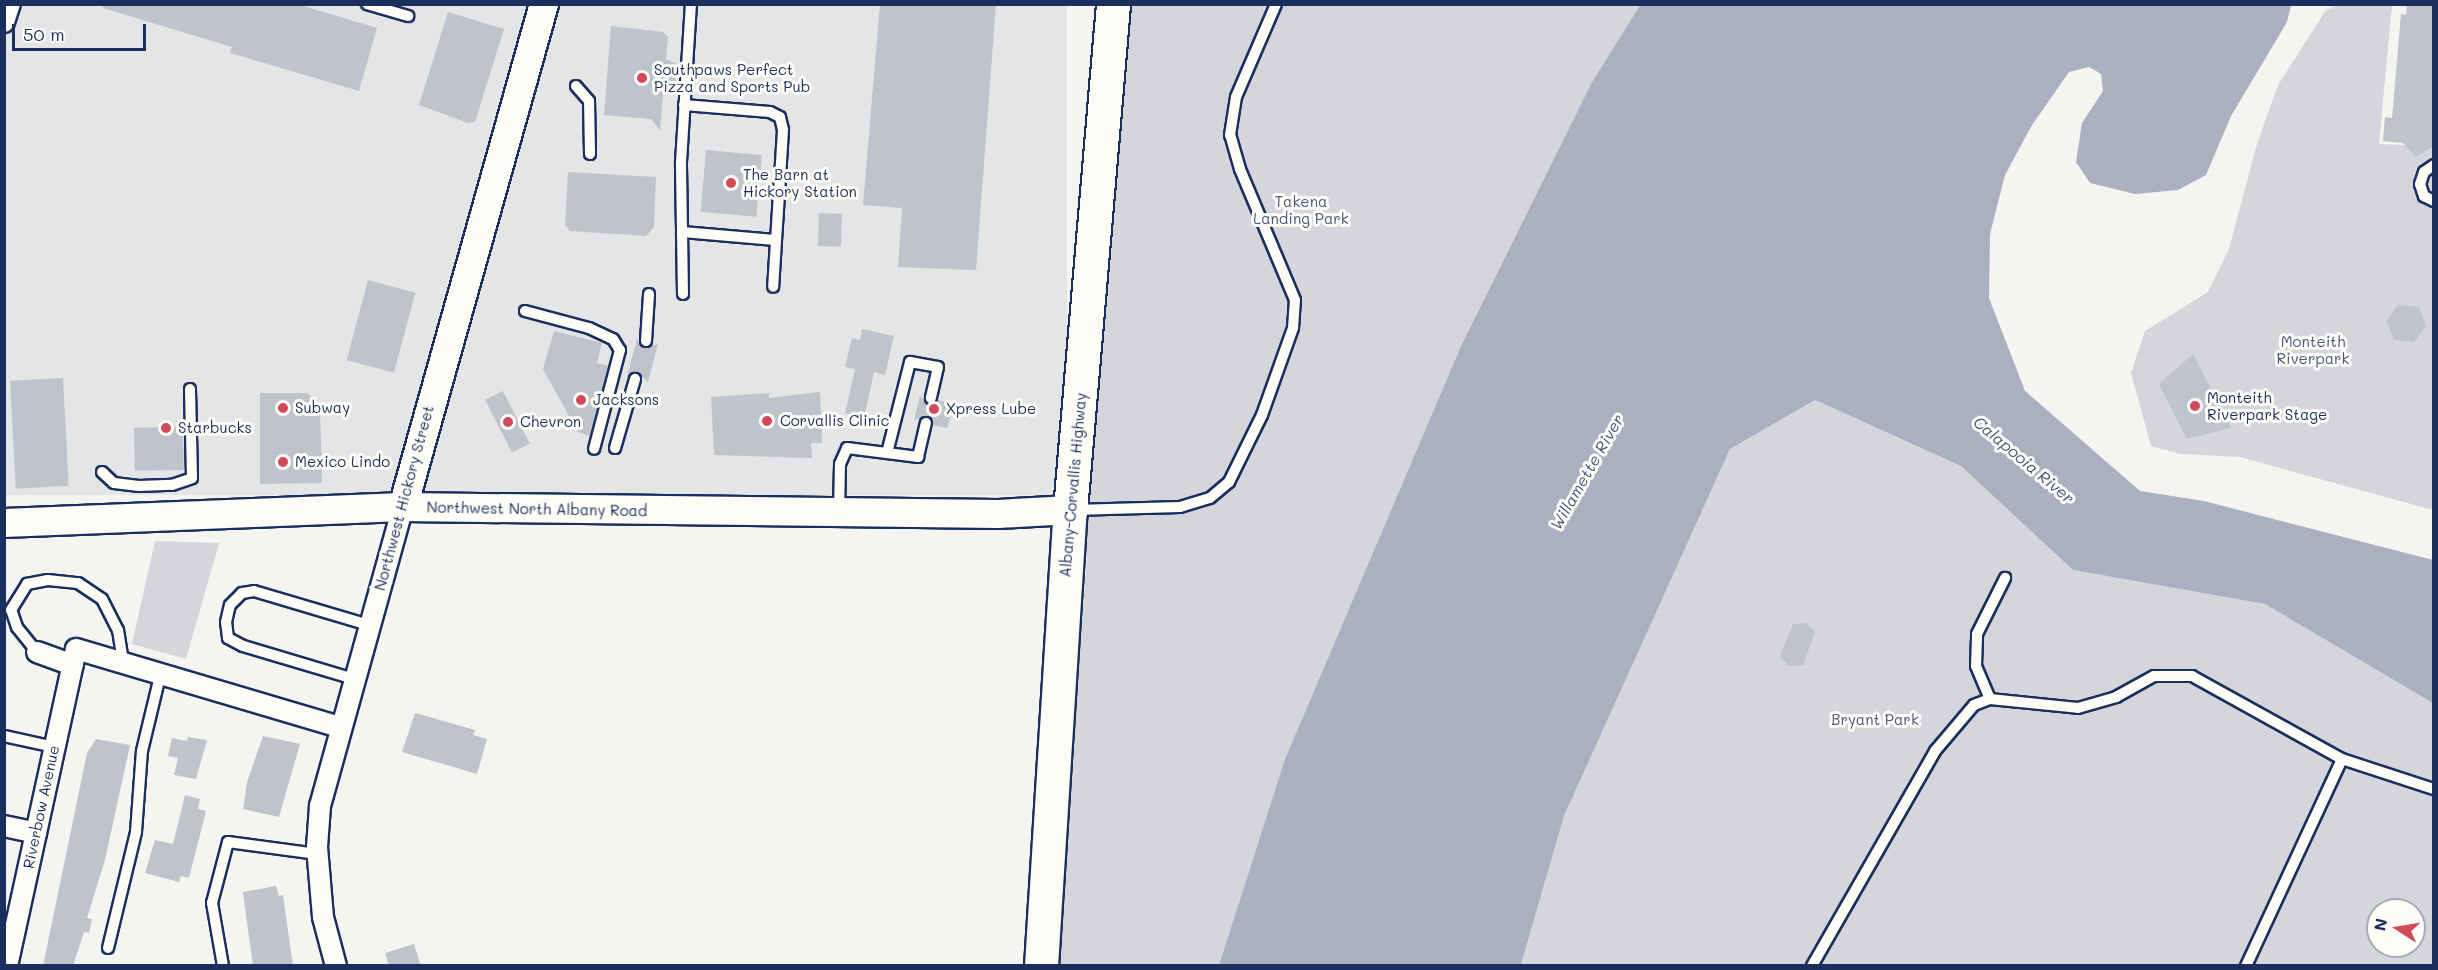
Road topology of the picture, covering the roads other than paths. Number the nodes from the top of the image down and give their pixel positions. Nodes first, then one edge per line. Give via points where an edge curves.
1 (10, 4) edge
2 (367, 4) edge
3 (544, 4) edge
4 (691, 4) edge
5 (1113, 4) edge
6 (1276, 4) edge
7 (408, 16) dead end
8 (4, 22) edge
9 (576, 86) dead end
10 (684, 105) junction
11 (590, 154) dead end
12 (2433, 165) edge
13 (2433, 201) edge
14 (682, 232) junction
15 (776, 240) junction
16 (773, 287) dead end
17 (649, 294) dead end
18 (683, 294) dead end
19 (525, 311) dead end
20 (646, 341) dead end
21 (635, 379) dead end
22 (190, 389) dead end
23 (931, 398) dead end
24 (926, 423) dead end
25 (615, 447) dead end
26 (594, 449) dead end
27 (887, 453) junction
28 (102, 472) dead end
29 (403, 507) junction
30 (1070, 510) junction
31 (839, 512) junction
32 (4, 522) edge
33 (2005, 578) dead end
34 (369, 625) junction
35 (37, 652) joint
36 (74, 657) junction
37 (123, 662) junction
38 (161, 672) junction
39 (354, 679) junction
40 (1990, 699) junction
41 (340, 728) junction
42 (4, 736) edge
43 (54, 747) junction
44 (2342, 759) junction
45 (2433, 789) edge
46 (4, 826) edge
47 (36, 833) junction
48 (317, 854) junction
49 (108, 948) dead end
50 (7, 966) edge
51 (223, 966) edge
52 (336, 966) edge
53 (1041, 966) edge
54 (1812, 966) edge
55 (2246, 966) edge

1 - 8 street
2 - 7 lane
3 - 29 main road, Northwest Hickory Street
4 - 10 lane
5 - 30 highway, Albany-Corvallis Highway
6 - 30 lane via 1239,88 1230,135 1240,169 1295,300 1293,328 1262,416 1229,482 1210,498 1180,507
9 - 11 lane via 589,101
10 - 14 lane
10 - 15 lane via 770,112 780,117 783,130
12 - 13 lane via 2424,172 2420,184 2424,196
14 - 15 lane
14 - 18 lane
15 - 16 lane
17 - 20 lane
19 - 26 lane via 589,328 613,339 620,350
21 - 25 lane
22 - 28 lane via 192,478 172,485 139,486 114,483
23 - 27 lane via 938,368 910,362
24 - 27 lane via 918,457
27 - 31 lane via 847,448 840,464
29 - 31 main road, Northwest North Albany Road
29 - 32 main road, Northwest North Albany Road
29 - 34 street, Northwest Hickory Street
30 - 31 main road, Northwest North Albany Road via 998,514
30 - 53 highway, Albany-Corvallis Highway
33 - 40 lane via 1977,634 1977,666
34 - 39 street, Northwest Hickory Street
34 - 39 lane via 254,591 242,593 230,605 228,638
35 - 36 street
35 - 37 lane via 16,627 12,610 27,584 48,580 78,583 102,599 118,630
36 - 37 street
36 - 43 street, Riverbow Avenue
37 - 38 street
38 - 41 street
38 - 49 lane via 142,751 136,832
39 - 41 street, Northwest Hickory Street
40 - 44 lane via 2078,708 2116,697 2154,676 2192,676
40 - 54 lane via 1974,705 1935,752
41 - 48 street, Northwest Hickory Street via 320,806
42 - 43 lane
43 - 47 street, Riverbow Avenue
44 - 45 lane
44 - 55 lane
46 - 47 street
47 - 50 street, Riverbow Avenue
48 - 51 lane via 228,843 212,903
48 - 52 street, Northwest Hickory Street via 323,917

